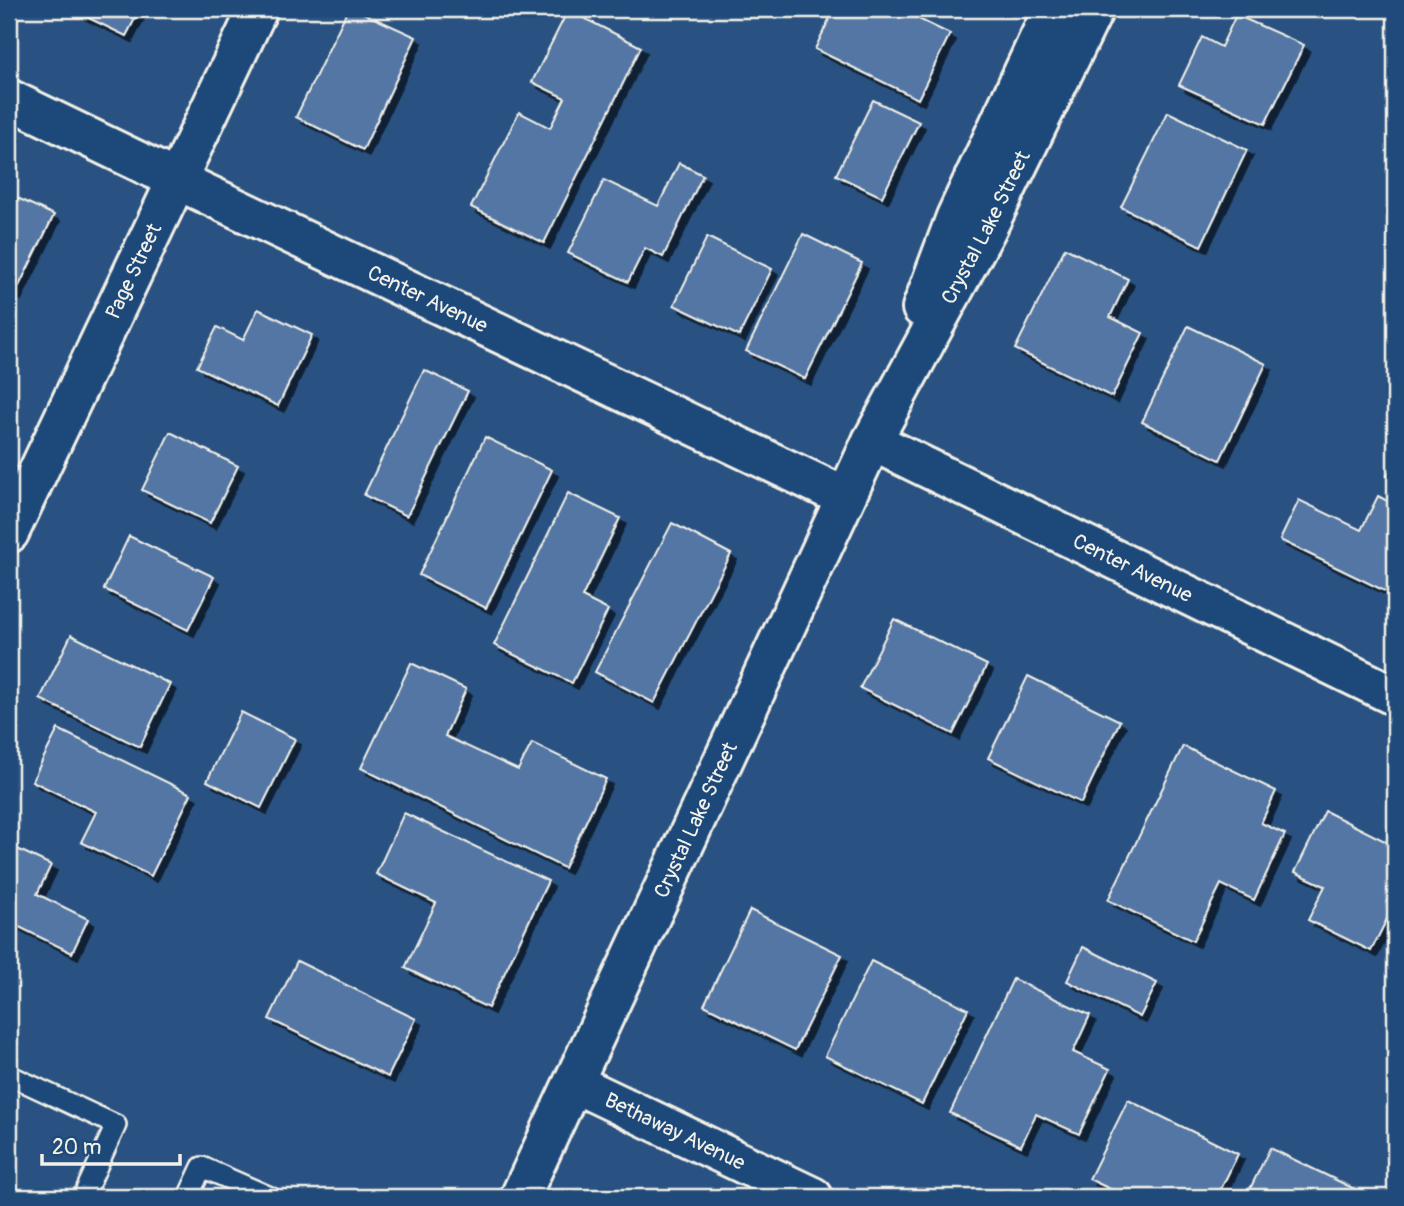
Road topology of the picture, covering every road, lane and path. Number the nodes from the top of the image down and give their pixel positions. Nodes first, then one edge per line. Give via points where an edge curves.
1 (258, 9) edge
2 (1053, 9) edge
3 (1094, 9) edge
4 (9, 99) edge
5 (177, 180) junction
6 (872, 441) junction
7 (845, 497) junction
8 (9, 533) edge
9 (1395, 696) edge
10 (9, 1075) edge
11 (574, 1083) junction
12 (83, 1197) edge
13 (188, 1197) edge
14 (270, 1197) edge
15 (520, 1197) edge
16 (813, 1197) edge

1 - 5 street, Page Street
2 - 6 street, Crystal Lake Street via 956,217
3 - 6 street, Crystal Lake Street via 987,228
4 - 5 street, Center Avenue
5 - 7 street, Center Avenue
5 - 8 street, Page Street
6 - 7 street, Crystal Lake Street
6 - 9 street, Center Avenue
7 - 11 street, Crystal Lake Street
10 - 12 lane via 116,1125
11 - 15 street, Crystal Lake Street
11 - 16 street, Bethaway Avenue
13 - 14 lane via 202,1167

